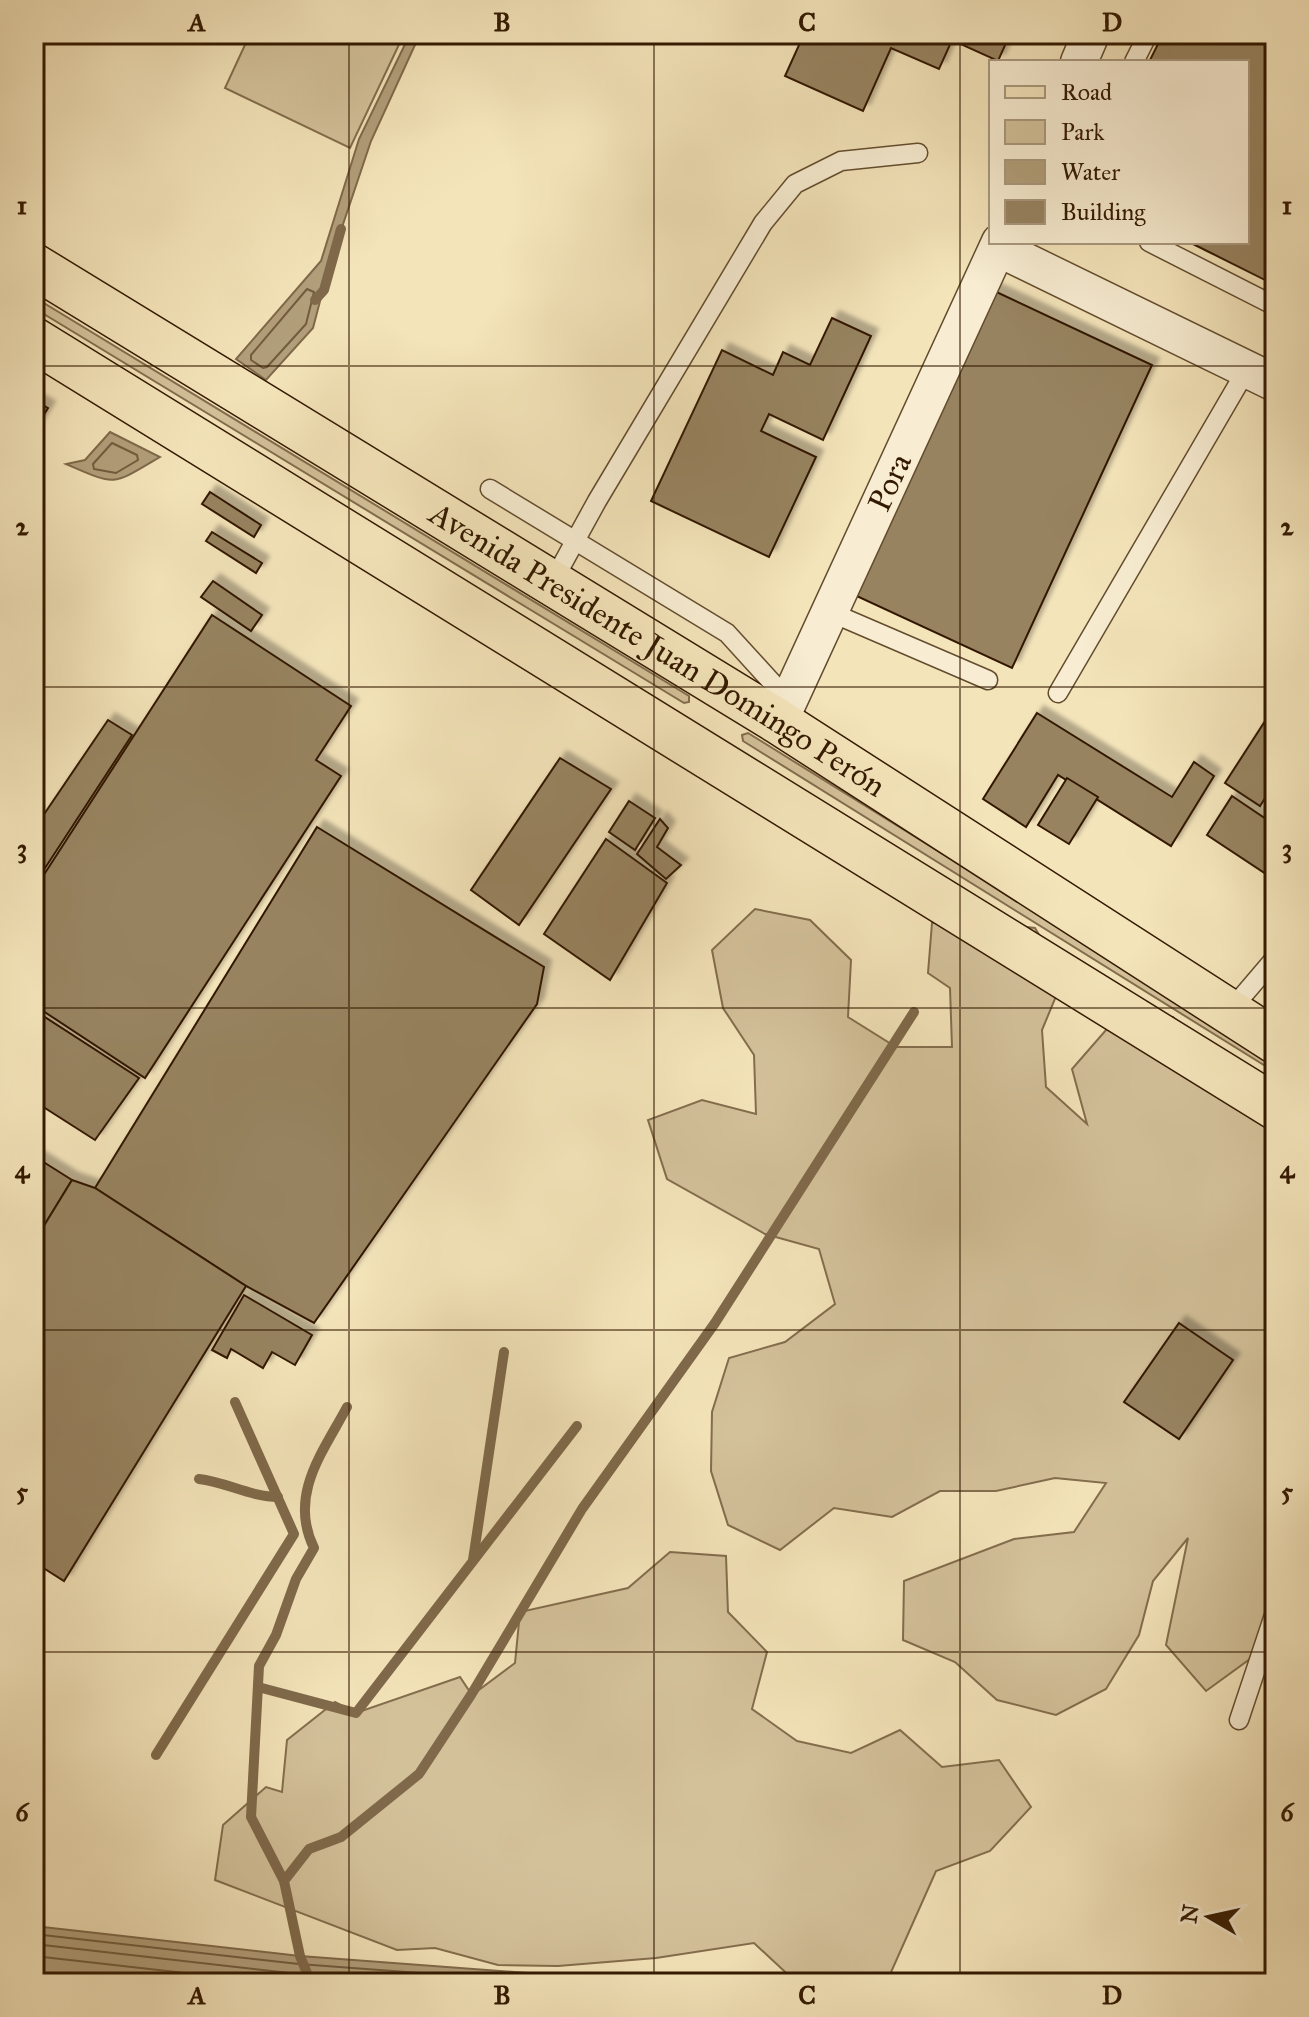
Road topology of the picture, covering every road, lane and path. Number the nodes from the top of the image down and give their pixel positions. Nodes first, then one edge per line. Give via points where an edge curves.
1 (1091, 34) edge
2 (1148, 34) edge
3 (1080, 60) edge
4 (1135, 60) edge
5 (918, 153) dead end
6 (1153, 244) edge
7 (999, 245) edge
8 (34, 266) edge
9 (1275, 306) edge
10 (34, 340) edge
11 (1261, 376) edge
12 (490, 489) dead end
13 (576, 541) junction
14 (552, 583) junction
15 (830, 612) junction
16 (988, 680) dead end
17 (1058, 693) dead end
18 (741, 699) junction
19 (784, 711) junction
20 (707, 756) junction
21 (1275, 958) edge
22 (1229, 1012) junction
23 (1275, 1041) edge
24 (1275, 1107) edge
25 (1275, 1612) edge
26 (1239, 1720) dead end

1 - 3 street
2 - 4 lane
5 - 13 lane via 841,161 795,184 763,223
6 - 9 lane
7 - 11 street
7 - 15 street, Pora
8 - 14 main road, Avenida Presidente Juan Domingo Perón
10 - 20 main road, Avenida Presidente Juan Domingo Perón
11 - 17 lane
12 - 13 lane
13 - 14 lane
13 - 19 lane via 727,633
14 - 18 main road, Avenida Presidente Juan Domingo Perón
15 - 16 lane
15 - 19 street, Pora
18 - 19 main road, Avenida Presidente Juan Domingo Perón
18 - 20 main road
19 - 22 main road, Avenida Presidente Juan Domingo Perón
20 - 24 main road, Avenida Presidente Juan Domingo Perón
21 - 22 lane
22 - 23 main road, Avenida Presidente Juan Domingo Perón
25 - 26 lane

